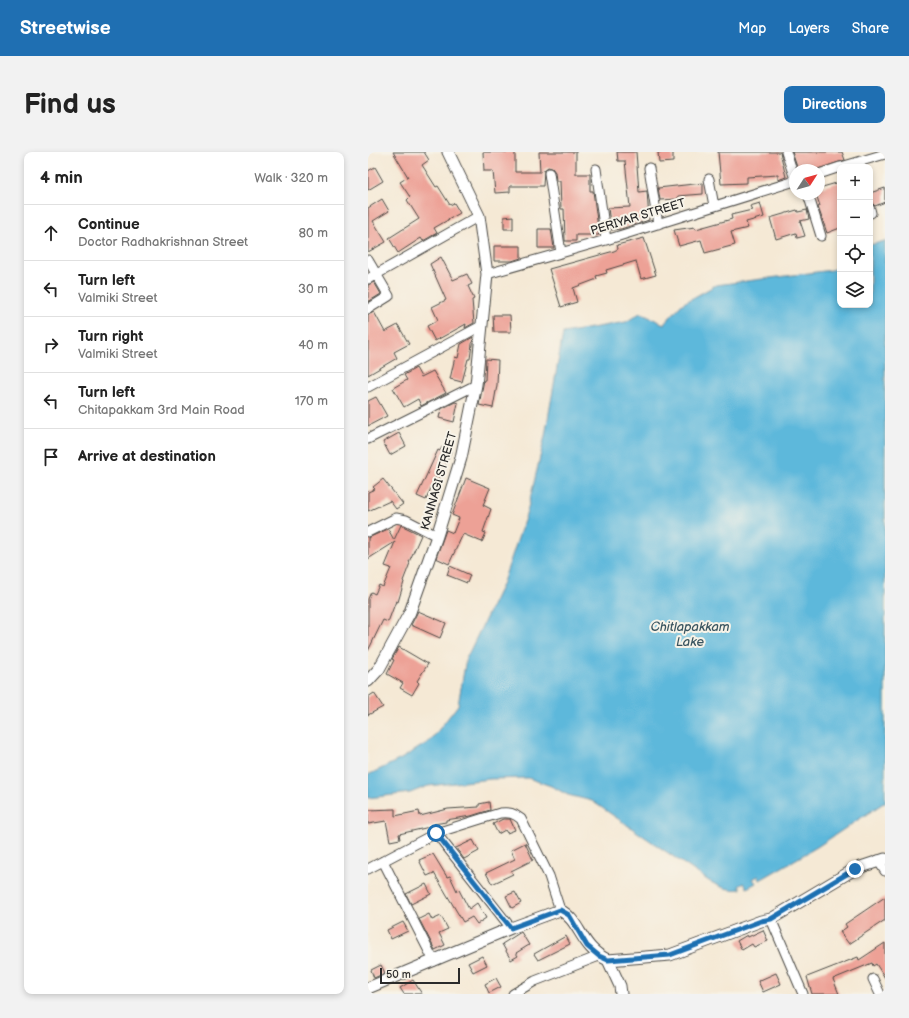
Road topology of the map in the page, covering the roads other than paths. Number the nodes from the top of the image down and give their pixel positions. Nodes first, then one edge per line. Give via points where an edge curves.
1 (448, 152) edge
2 (786, 152) edge
3 (885, 154) edge
4 (790, 164) edge
5 (860, 164) edge
6 (649, 168) dead end
7 (837, 168) edge
8 (596, 169) dead end
9 (825, 172) edge
10 (549, 173) dead end
11 (709, 179) dead end
12 (789, 182) edge
13 (810, 200) edge
14 (714, 206) junction
15 (479, 216) junction
16 (658, 224) junction
17 (821, 236) dead end
18 (606, 240) junction
19 (560, 253) junction
20 (368, 260) edge
21 (487, 274) junction
22 (372, 276) edge
23 (368, 309) edge
24 (481, 326) junction
25 (476, 385) junction
26 (368, 387) edge
27 (368, 439) edge
28 (368, 532) edge
29 (437, 536) junction
30 (368, 681) edge
31 (436, 833) junction
32 (383, 860) junction
33 (882, 860) edge
34 (368, 869) edge
35 (885, 871) edge
36 (560, 910) junction
37 (771, 919) junction
38 (511, 928) junction
39 (603, 958) junction
40 (434, 961) junction
41 (873, 979) dead end
42 (368, 988) edge
43 (513, 994) edge
44 (621, 994) edge
45 (803, 994) edge
46 (880, 994) edge

1 - 15 street, KANNAGI STREET
2 - 4 street
3 - 5 street
6 - 16 street
7 - 9 street
8 - 18 street
10 - 19 street
11 - 14 street
12 - 14 street, PERIYAR STREET
13 - 17 street
14 - 16 street, PERIYAR STREET
15 - 21 street, KANNAGI STREET
15 - 22 street
16 - 18 street, PERIYAR STREET
18 - 19 street, PERIYAR STREET
19 - 21 street, PERIYAR STREET
20 - 22 street
21 - 24 street, KANNAGI STREET
22 - 23 street via 389,296
24 - 25 street, KANNAGI STREET
24 - 26 street
25 - 27 street
25 - 29 street, KANNAGI STREET via 461,458
28 - 29 street via 396,518 406,520
29 - 30 street, KANNAGI STREET via 410,612 379,669
31 - 32 street
31 - 36 street via 500,813 516,814 521,819 549,876
31 - 38 street
32 - 34 street
32 - 40 street
33 - 35 street
33 - 37 street via 855,869
36 - 38 street
36 - 39 street via 569,915 587,946
37 - 39 street via 670,955
37 - 45 street
38 - 40 street
39 - 43 street via 535,981
39 - 44 street via 620,986
40 - 42 street
41 - 46 street

